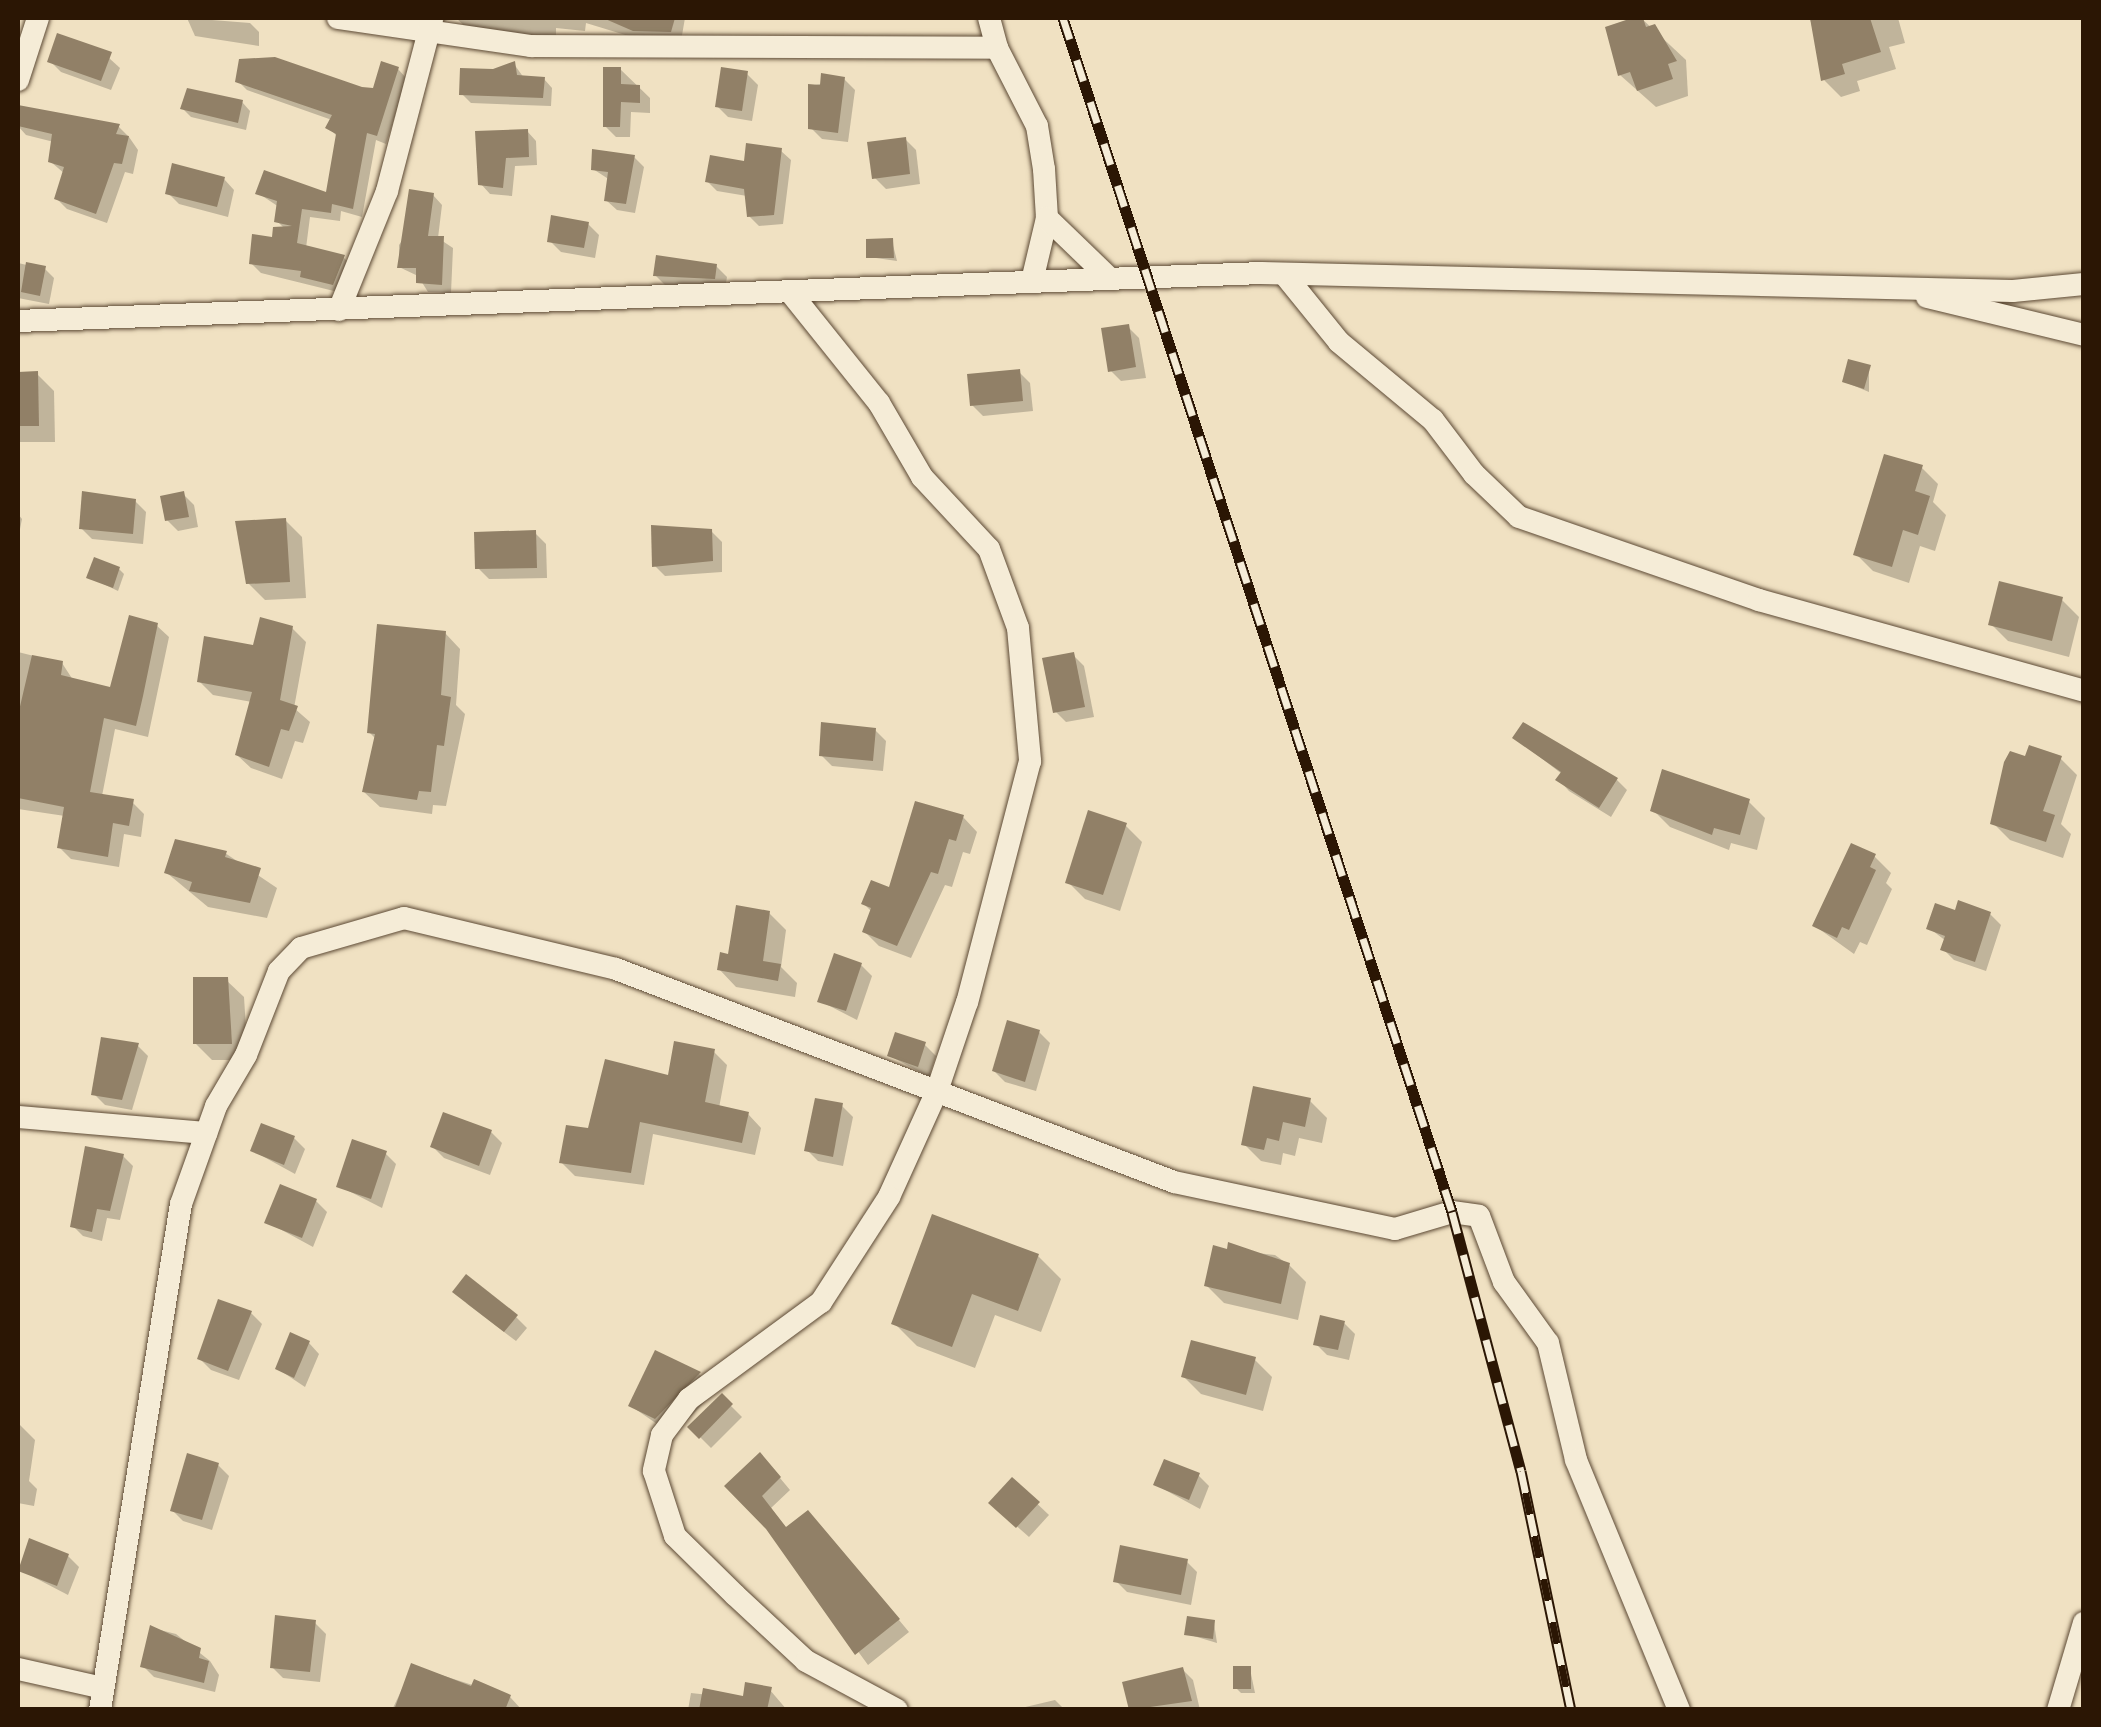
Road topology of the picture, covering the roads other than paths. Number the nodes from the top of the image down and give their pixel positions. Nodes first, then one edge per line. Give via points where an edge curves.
1 (38, 18) edge
2 (338, 18) edge
3 (989, 18) edge
4 (432, 24) edge
5 (997, 48) junction
6 (18, 80) edge
7 (1047, 218) junction
8 (1284, 274) junction
9 (1108, 277) junction
10 (1032, 280) junction
11 (2084, 284) edge
12 (1896, 288) junction
13 (790, 292) junction
14 (340, 310) junction
15 (18, 321) edge
16 (2084, 335) edge
17 (2084, 692) edge
18 (938, 1091) junction
19 (18, 1117) edge
20 (206, 1133) junction
21 (2084, 1623) edge
22 (18, 1668) edge
23 (102, 1699) edge
24 (897, 1710) edge
25 (1680, 1710) edge
26 (2058, 1710) edge

1 - 6 street
2 - 4 street
3 - 5 street
4 - 5 street via 532,46
4 - 14 street via 387,191
5 - 7 street via 1036,126
7 - 9 street
7 - 10 street
8 - 9 street
8 - 12 street
8 - 17 street via 1339,342 1433,420 1474,474 1520,517 1758,600
9 - 10 street
10 - 13 street
11 - 12 street via 2012,291
12 - 16 street
13 - 14 street
13 - 18 street via 879,403 922,477 989,549 1018,628 1030,761 1022,814
14 - 15 street
18 - 20 street via 616,969 404,918 326,936 301,948 278,971
18 - 24 street via 889,1197 839,1282 822,1302 727,1365 689,1399 662,1435 654,1471 676,1536 735,1595 806,1662
18 - 25 street via 1174,1182 1378,1227 1463,1210 1479,1216 1504,1282 1548,1343 1576,1460
19 - 20 street
20 - 23 street via 181,1204
21 - 26 street
22 - 23 street

